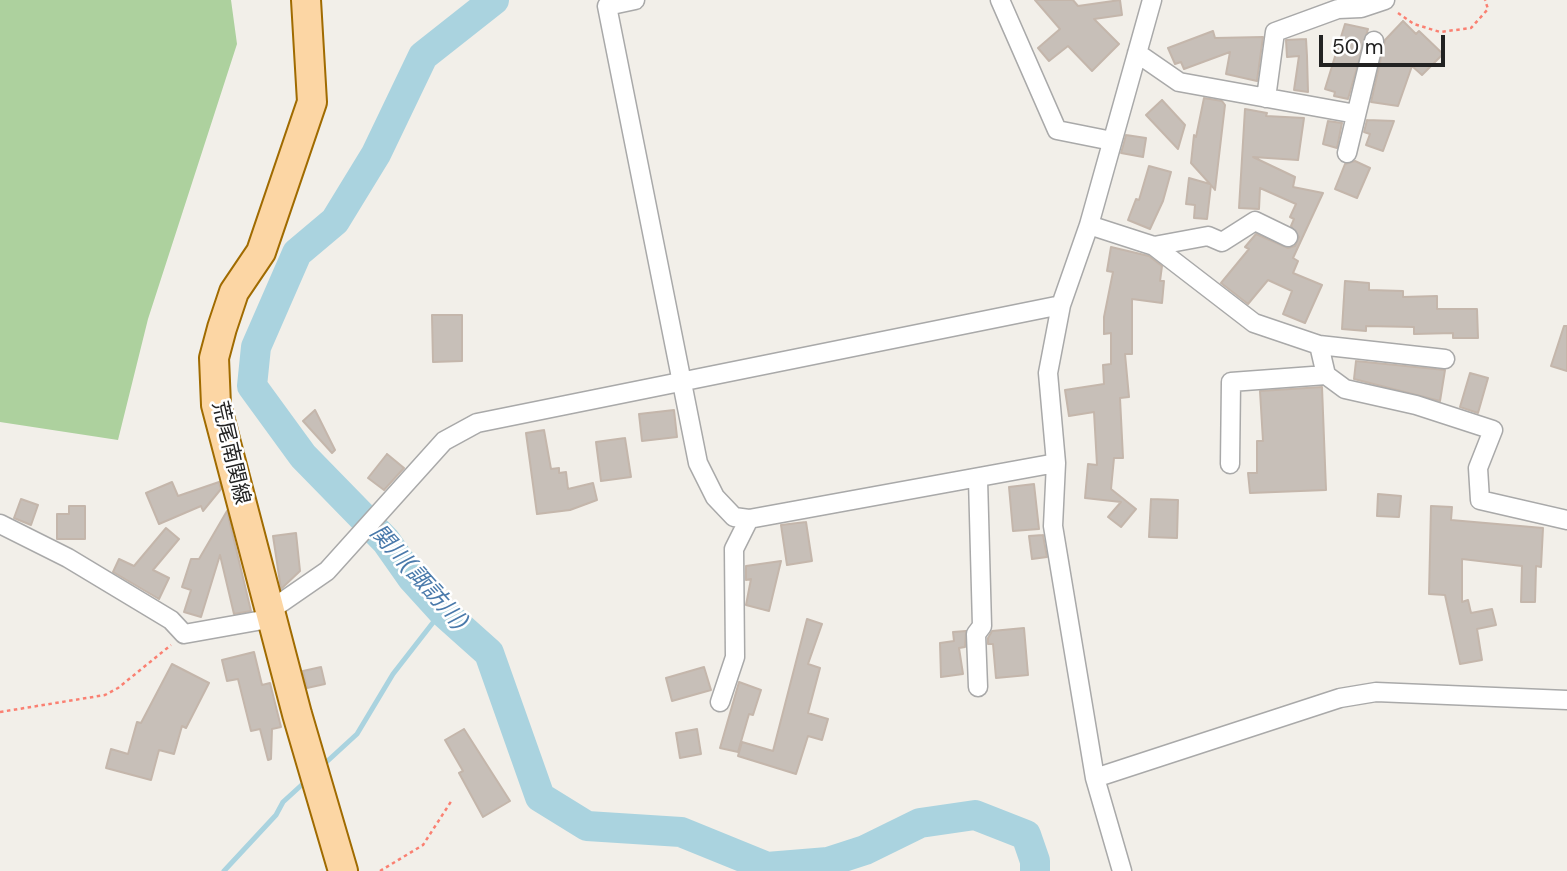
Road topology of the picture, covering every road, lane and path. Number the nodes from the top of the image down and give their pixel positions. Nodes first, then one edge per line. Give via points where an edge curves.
1 (306, 0) edge
2 (635, 0) edge
3 (1000, 0) edge
4 (1152, 0) edge
5 (1485, 0) edge
6 (1383, 1) edge
7 (1374, 41) dead end
8 (1137, 53) junction
9 (1266, 98) junction
10 (1356, 114) junction
11 (1112, 141) junction
12 (1347, 153) dead end
13 (1089, 225) junction
14 (1288, 237) dead end
15 (1154, 246) junction
16 (1061, 305) junction
17 (1319, 345) junction
18 (1444, 359) dead end
19 (1326, 375) junction
20 (682, 381) junction
21 (1056, 463) junction
22 (1230, 464) dead end
23 (978, 479) junction
24 (749, 519) junction
25 (1567, 520) edge
26 (0, 524) edge
27 (273, 614) junction
28 (184, 634) junction
29 (978, 687) dead end
30 (1567, 700) edge
31 (720, 702) dead end
32 (0, 712) edge
33 (1095, 778) junction
34 (452, 800) dead end
35 (344, 871) edge
36 (380, 871) edge
37 (1122, 871) edge

1 - 27 main road, 荒尾南関線 via 312,102 261,252 234,292 214,358 216,405
2 - 20 street via 607,6
3 - 11 street via 1057,130
4 - 8 street
5 - 6 path via 1488,9 1471,28 1440,32 1414,24
6 - 9 street via 1338,9 1275,33
7 - 10 street
8 - 9 street via 1179,82
8 - 11 street
9 - 10 street
10 - 12 street
11 - 13 street
13 - 15 street
13 - 16 street
14 - 15 street via 1255,221 1222,242 1209,236
15 - 17 street via 1254,323
16 - 20 street
16 - 21 street via 1048,373
17 - 18 street
17 - 19 street
19 - 22 street via 1231,382
19 - 25 street via 1345,389 1416,405 1493,430 1478,468 1480,500
20 - 24 street via 698,463 715,497 734,517
20 - 27 street via 477,423 444,441 327,571
21 - 23 street
21 - 33 street via 1053,526
23 - 24 street
23 - 29 street via 982,626 976,634
24 - 31 street via 734,549 735,657
26 - 28 street via 68,558 171,620
27 - 28 street
27 - 35 main road, 荒尾南関線
28 - 32 path via 105,695
30 - 33 street via 1376,692 1340,698
33 - 37 street
34 - 36 path via 423,845

